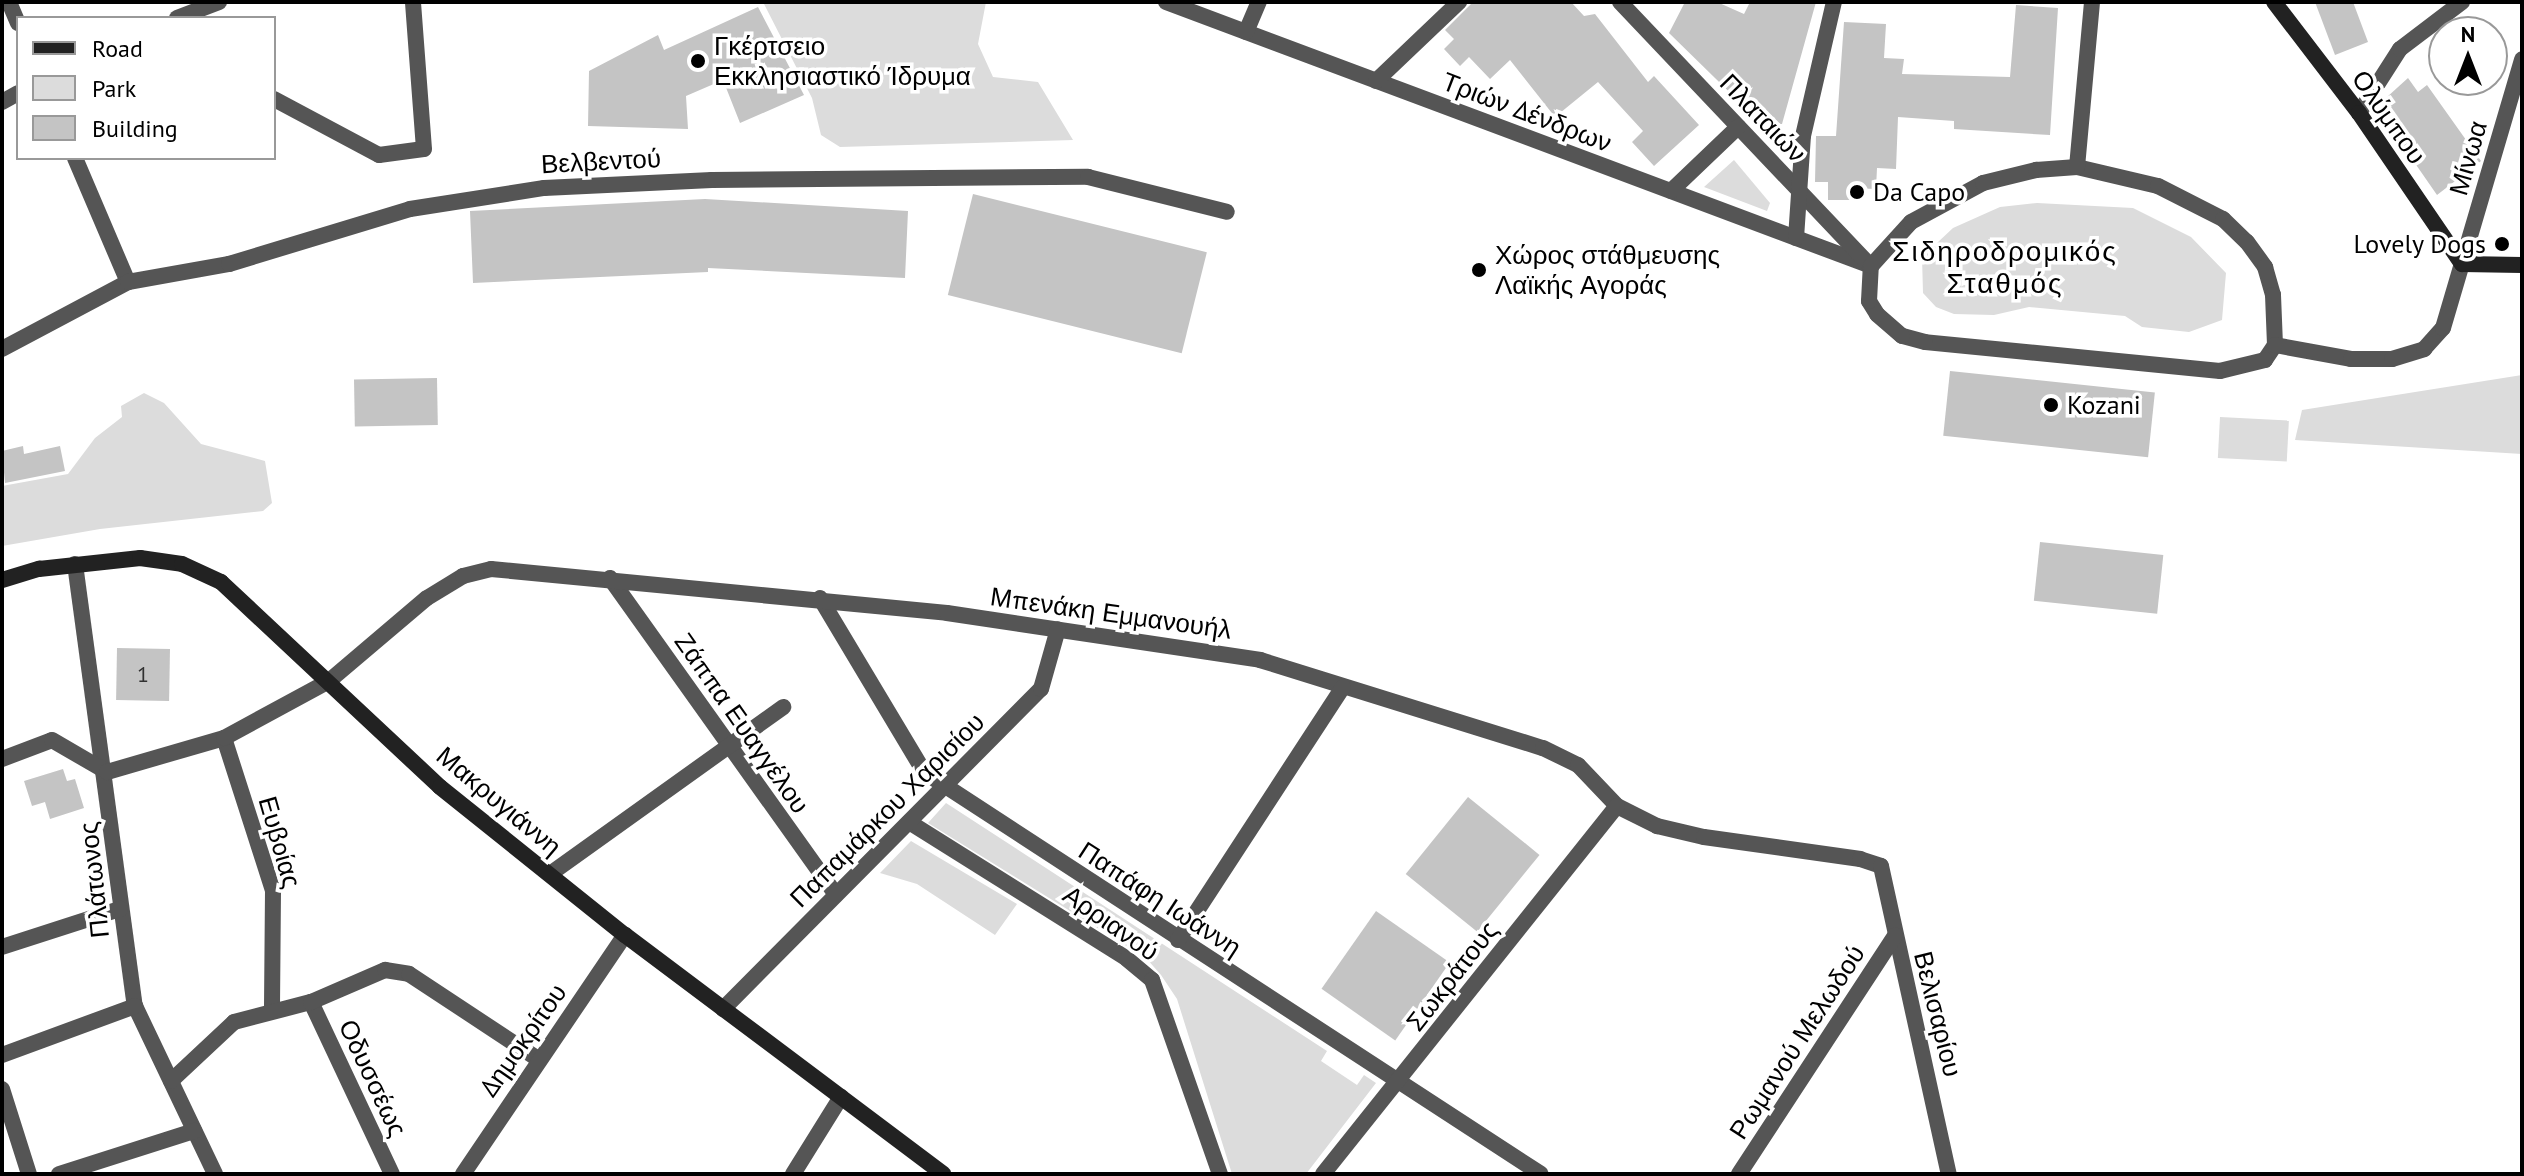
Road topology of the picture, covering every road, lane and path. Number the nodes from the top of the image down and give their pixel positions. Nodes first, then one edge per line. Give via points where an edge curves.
1 (413, 2) edge
2 (1166, 2) edge
3 (1199, 2) edge
4 (1259, 2) edge
5 (1459, 2) edge
6 (1620, 2) edge
7 (1834, 2) edge
8 (2274, 2) edge
9 (2462, 2) edge
10 (2094, 3) edge
11 (210, 7) edge
12 (183, 16) edge
13 (1215, 20) junction
14 (1246, 32) junction
15 (2522, 59) edge
16 (1376, 81) junction
17 (276, 100) edge
18 (2359, 113) junction
19 (1738, 127) junction
20 (76, 160) edge
21 (2077, 167) junction
22 (1797, 188) junction
23 (1671, 191) junction
24 (1227, 212) dead end
25 (1796, 238) junction
26 (2462, 264) junction
27 (2522, 265) edge
28 (1871, 266) junction
29 (128, 282) junction
30 (2275, 345) junction
31 (2, 349) edge
32 (75, 564) junction
33 (610, 578) junction
34 (2, 580) edge
35 (820, 598) junction
36 (1058, 629) junction
37 (329, 681) junction
38 (1343, 687) junction
39 (783, 707) dead end
40 (224, 738) junction
41 (729, 746) junction
42 (2, 759) edge
43 (107, 772) junction
44 (945, 786) junction
45 (1617, 806) junction
46 (909, 822) junction
47 (1881, 866) joint
48 (550, 874) junction
49 (836, 895) junction
50 (120, 909) junction
51 (625, 935) junction
52 (1895, 936) junction
53 (1178, 940) junction
54 (2, 947) edge
55 (311, 1002) junction
56 (135, 1006) junction
57 (272, 1009) junction
58 (723, 1009) junction
59 (2, 1055) edge
60 (538, 1059) junction
61 (171, 1081) junction
62 (1399, 1082) junction
63 (2, 1089) edge
64 (841, 1097) junction
65 (194, 1131) junction
66 (29, 1174) edge
67 (59, 1174) edge
68 (215, 1174) edge
69 (392, 1174) edge
70 (463, 1174) edge
71 (793, 1174) edge
72 (943, 1174) edge
73 (1220, 1174) edge
74 (1323, 1174) edge
75 (1541, 1174) edge
76 (1739, 1174) edge
77 (1949, 1174) edge

1 - 17 street via 424,149 379,155
2 - 13 street, Τριών Δένδρων
3 - 13 street
4 - 14 street
5 - 16 street
6 - 19 street, Πλαταιών
7 - 22 street
8 - 18 street, Ολύμπου
9 - 18 street via 2400,49
10 - 21 street
11 - 12 street
13 - 14 street, Τριών Δένδρων
14 - 16 street, Τριών Δένδρων
15 - 26 street, Μίνωα
16 - 23 street, Τριών Δένδρων
18 - 26 street, Ολύμπου
19 - 22 street, Πλαταιών
19 - 23 street
20 - 29 street
21 - 28 street via 2014,174 1964,190 1911,222
21 - 30 street via 2158,186 2223,219 2265,267 2273,295
22 - 25 street
22 - 28 street, Πλαταιών
23 - 25 street, Τριών Δένδρων
24 - 29 street, Βελβεντού via 1088,177 607,184 468,197 410,209 229,264
25 - 28 street, Τριών Δένδρων
26 - 27 street
26 - 30 street, Μίνωα via 2443,328 2409,356 2351,359
28 - 30 street via 1869,301 1877,314 1902,336 1925,342 2220,371 2265,360
29 - 31 street, Βελβεντού
32 - 34 street, Μακρυγιάννη
32 - 37 street, Μακρυγιάννη via 140,558 201,572 237,594
32 - 43 street, Πλάτωνος
33 - 35 street, Μπενάκη Εμμανουήλ
33 - 37 street, Μπενάκη Εμμανουήλ via 509,568 463,576 427,598
33 - 41 street, Ζάππα Ευαγγέλου
35 - 36 street, Μπενάκη Εμμανουήλ
35 - 44 street, Παπάφη Ιωάννη via 924,772
36 - 38 street, Μπενάκη Εμμανουήλ via 1260,660
36 - 44 street, Παπαμάρκου Χαρισίου via 1041,689
37 - 40 street, Μπενάκη Εμμανουήλ
37 - 48 street, Μακρυγιάννη via 440,787
38 - 45 street, Μπενάκη Εμμανουήλ via 1543,748 1578,765
38 - 53 street
39 - 41 street
40 - 43 street, Μπενάκη Εμμανουήλ
40 - 57 street, Ευβoίας via 273,891
41 - 48 street
41 - 49 street, Ζάππα Ευαγγέλου
42 - 43 street via 52,740
43 - 50 street, Πλάτωνος
44 - 46 street, Παπαμάρκου Χαρισίου
44 - 53 street, Παπάφη Ιωάννη
45 - 47 street, Μπενάκη Εμμανουήλ via 1657,826 1704,837 1795,847
45 - 62 street, Σωκράτους
46 - 49 street, Παπαμάρκου Χαρισίου
46 - 73 street, Αρριανού via 1152,980
47 - 52 street, Βελισαρίου
48 - 51 street, Μακρυγιάννη
49 - 58 street, Παπαμάρκου Χαρισίου
50 - 54 street
50 - 56 street, Πλάτωνος
51 - 58 street, Μακρυγιάννη
51 - 60 street, Δημοκρίτου
52 - 76 street, Ρωμανού Μελωδού
52 - 77 street, Βελισαρίου
53 - 62 street, Παπάφη Ιωάννη
55 - 57 street
55 - 60 street via 372,974 397,970
55 - 69 street, Οδυσσέως
56 - 59 street
56 - 61 street, Πλάτωνος
57 - 61 street via 234,1022
58 - 64 street, Μακρυγιάννη
60 - 70 street, Δημοκρίτου
61 - 65 street, Πλάτωνος
62 - 74 street, Σωκράτους
62 - 75 street, Παπάφη Ιωάννη
63 - 66 street
64 - 71 street
64 - 72 street, Μακρυγιάννη
65 - 67 street
65 - 68 street, Πλάτωνος

